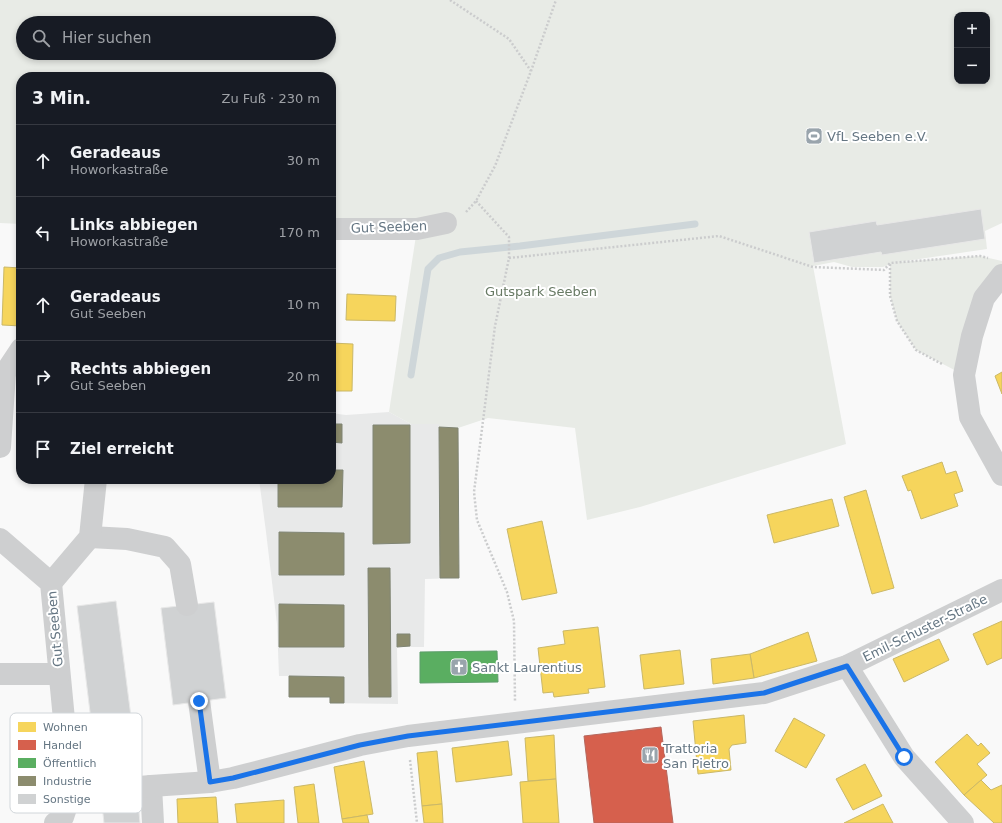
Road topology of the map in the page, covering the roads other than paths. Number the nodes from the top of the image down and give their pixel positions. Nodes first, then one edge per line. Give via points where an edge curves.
1 (446, 223) dead end
2 (336, 228) edge
3 (998, 267) edge
4 (16, 356) edge
5 (0, 447) edge
6 (1002, 476) edge
7 (95, 484) edge
8 (90, 536) junction
9 (0, 539) edge
10 (51, 583) junction
11 (1002, 590) edge
12 (187, 605) dead end
13 (847, 666) junction
14 (0, 674) edge
15 (59, 674) junction
16 (199, 701) dead end
17 (63, 713) edge
18 (210, 782) junction
19 (151, 786) junction
20 (142, 787) edge
21 (64, 813) edge
22 (55, 823) edge
23 (153, 823) edge
24 (963, 823) edge

1 - 2 street, Gut Seeben via 417,229
3 - 6 street via 984,298 972,336 964,375 970,417
4 - 5 street via 5,373
7 - 8 street
8 - 10 street, Gut Seeben
8 - 12 street via 127,538 165,547 180,564
9 - 10 street, Gut Seeben
10 - 15 street, Gut Seeben
11 - 13 street, Emil-Schuster-Straße
13 - 18 street, Emil-Schuster-Straße via 764,693 408,736 360,745
13 - 24 street via 904,757
14 - 15 street, Gut Seeben
15 - 17 street, Gut Seeben
16 - 18 street
18 - 19 street
19 - 20 street
19 - 23 street
21 - 22 street, Gut Seeben

